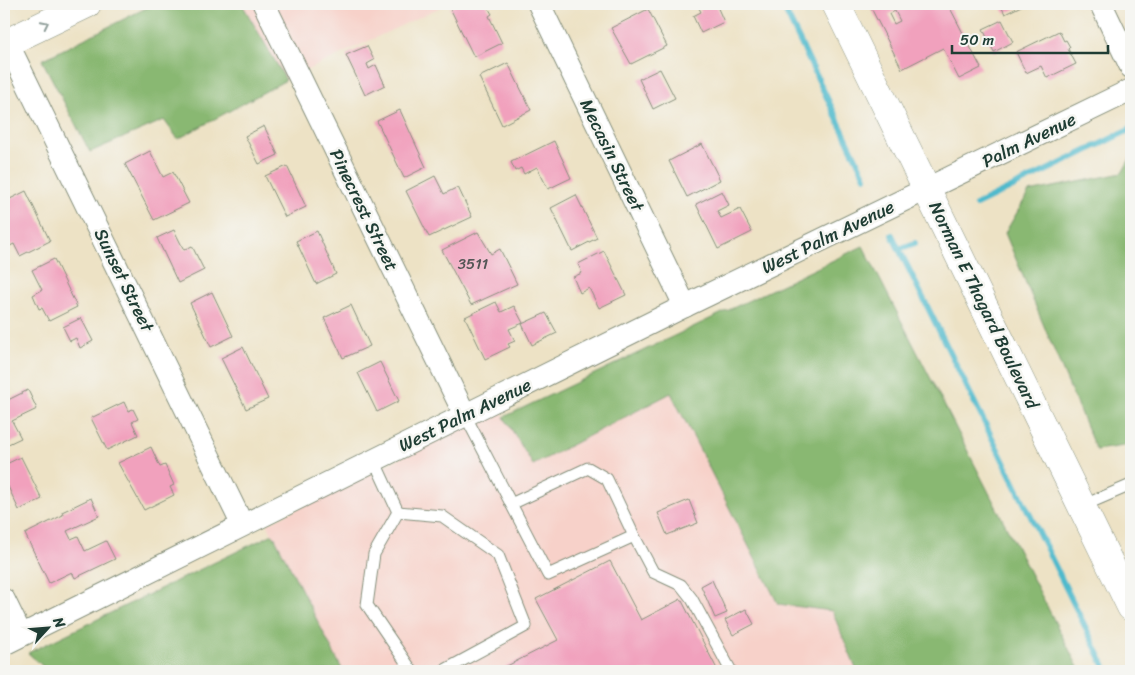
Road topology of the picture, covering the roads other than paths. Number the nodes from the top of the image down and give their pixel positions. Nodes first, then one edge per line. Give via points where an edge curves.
1 (87, 4) edge
2 (264, 4) edge
3 (539, 4) edge
4 (836, 4) edge
5 (1101, 4) edge
6 (5, 41) edge
7 (1131, 67) edge
8 (1131, 90) edge
9 (927, 189) junction
10 (685, 306) junction
11 (464, 415) junction
12 (374, 460) junction
13 (1131, 484) edge
14 (511, 504) junction
15 (1082, 506) junction
16 (398, 512) junction
17 (242, 524) junction
18 (634, 536) junction
19 (4, 600) edge
20 (1131, 607) edge
21 (12, 640) edge
22 (412, 671) edge
23 (443, 671) edge
24 (730, 671) edge

6 -> 1 street
2 - 11 street, Pinecrest Street
3 - 10 street, Mecasin Street
4 - 9 street, Norman E Thagard Boulevard
5 - 7 street
6 - 17 street, Sunset Street
8 - 9 street, Palm Avenue
9 - 10 street, West Palm Avenue
9 - 15 street, Norman E Thagard Boulevard
10 - 11 street, West Palm Avenue
11 - 12 street, West Palm Avenue
11 - 14 lane
12 - 16 lane
12 - 17 street, West Palm Avenue
13 - 15 lane
14 - 18 lane via 588,468 607,479
14 - 18 lane via 548,576
15 - 20 street, Norman E Thagard Boulevard
16 - 22 lane via 374,554 367,604
16 - 23 lane via 442,516 498,555 526,626
17 - 21 street, West Palm Avenue
18 - 24 lane via 653,572 681,585 692,599
19 - 21 street

